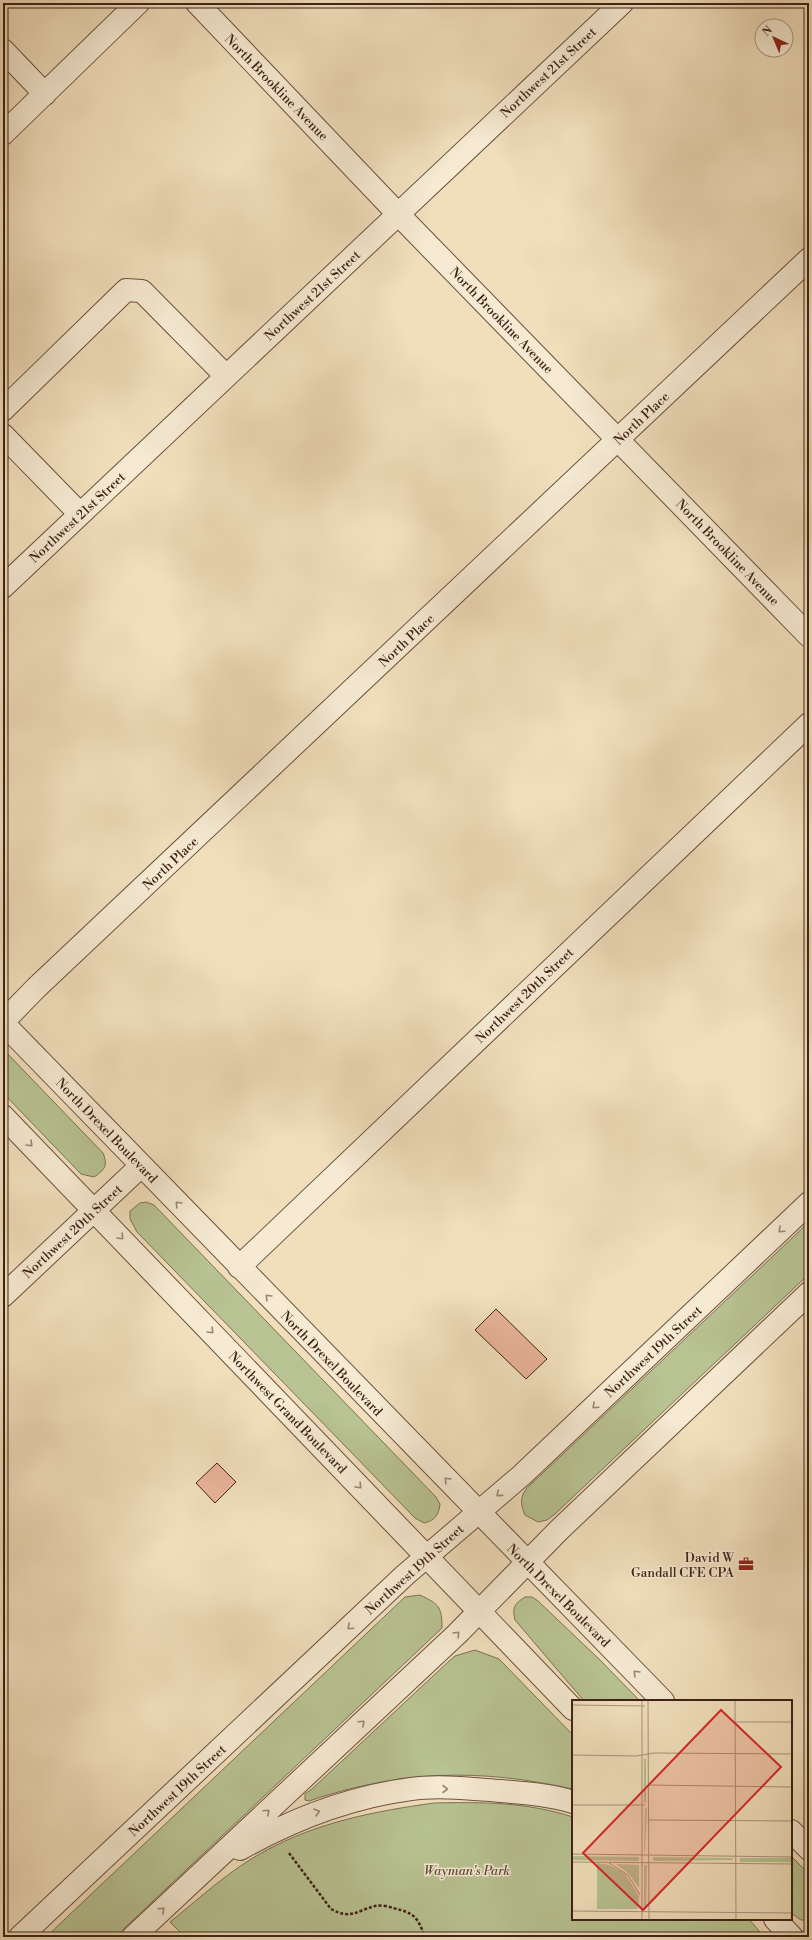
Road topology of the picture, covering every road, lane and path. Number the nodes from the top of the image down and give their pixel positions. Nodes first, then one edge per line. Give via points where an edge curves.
1 (138, 3) edge
2 (197, 3) edge
3 (622, 3) edge
4 (3, 50) edge
5 (45, 94) junction
6 (3, 134) edge
7 (398, 214) junction
8 (809, 259) edge
9 (226, 376) junction
10 (3, 410) edge
11 (3, 435) edge
12 (619, 439) junction
13 (80, 514) junction
14 (3, 587) edge
15 (809, 636) edge
16 (809, 724) edge
17 (3, 1023) edge
18 (3, 1116) edge
19 (141, 1166) junction
20 (809, 1203) edge
21 (94, 1210) junction
22 (238, 1267) junction
23 (809, 1293) edge
24 (3, 1296) edge
25 (478, 1513) junction
26 (427, 1556) junction
27 (527, 1562) junction
28 (479, 1611) junction
29 (662, 1700) edge
30 (572, 1708) edge
31 (572, 1802) edge
32 (792, 1832) edge
33 (268, 1833) junction
34 (809, 1849) edge
35 (208, 1867) junction
36 (776, 1920) edge
37 (20, 1937) edge
38 (133, 1937) edge
39 (425, 1937) edge
40 (792, 1937) edge

1 - 5 street
2 - 7 street, North Brookline Avenue
3 - 7 street, Northwest 21st Street
4 - 5 street
5 - 6 street
7 - 9 street, Northwest 21st Street
7 - 12 street, North Brookline Avenue
8 - 12 street, North Place
9 - 10 street via 142,291 126,290
9 - 13 street, Northwest 21st Street
11 - 13 street
12 - 15 street, North Brookline Avenue
12 - 17 street, North Place
13 - 14 street, Northwest 21st Street
16 - 22 street, Northwest 20th Street
17 - 19 street, North Drexel Boulevard
18 -> 21 street, Northwest Grand Boulevard
19 - 21 street, Northwest 20th Street
22 -> 19 street, North Drexel Boulevard
20 -> 25 street, Northwest 19th Street via 522,1475
21 - 24 street, Northwest 20th Street
21 -> 26 street, Northwest Grand Boulevard
25 -> 22 street, North Drexel Boulevard
23 - 27 street
25 - 26 street, Northwest 19th Street
25 - 27 street, North Drexel Boulevard
26 - 28 street, Northwest Grand Boulevard
26 -> 37 street, Northwest 19th Street
27 - 28 street
29 -> 27 street, North Drexel Boulevard
28 - 30 street, Northwest Grand Boulevard
35 -> 28 street
33 -> 31 street via 309,1814 411,1789 468,1788 514,1792
32 - 34 street
33 - 35 street
33 - 39 path via 290,1854 331,1909 349,1915 376,1906 388,1906 410,1912
38 -> 35 street
36 - 40 street

